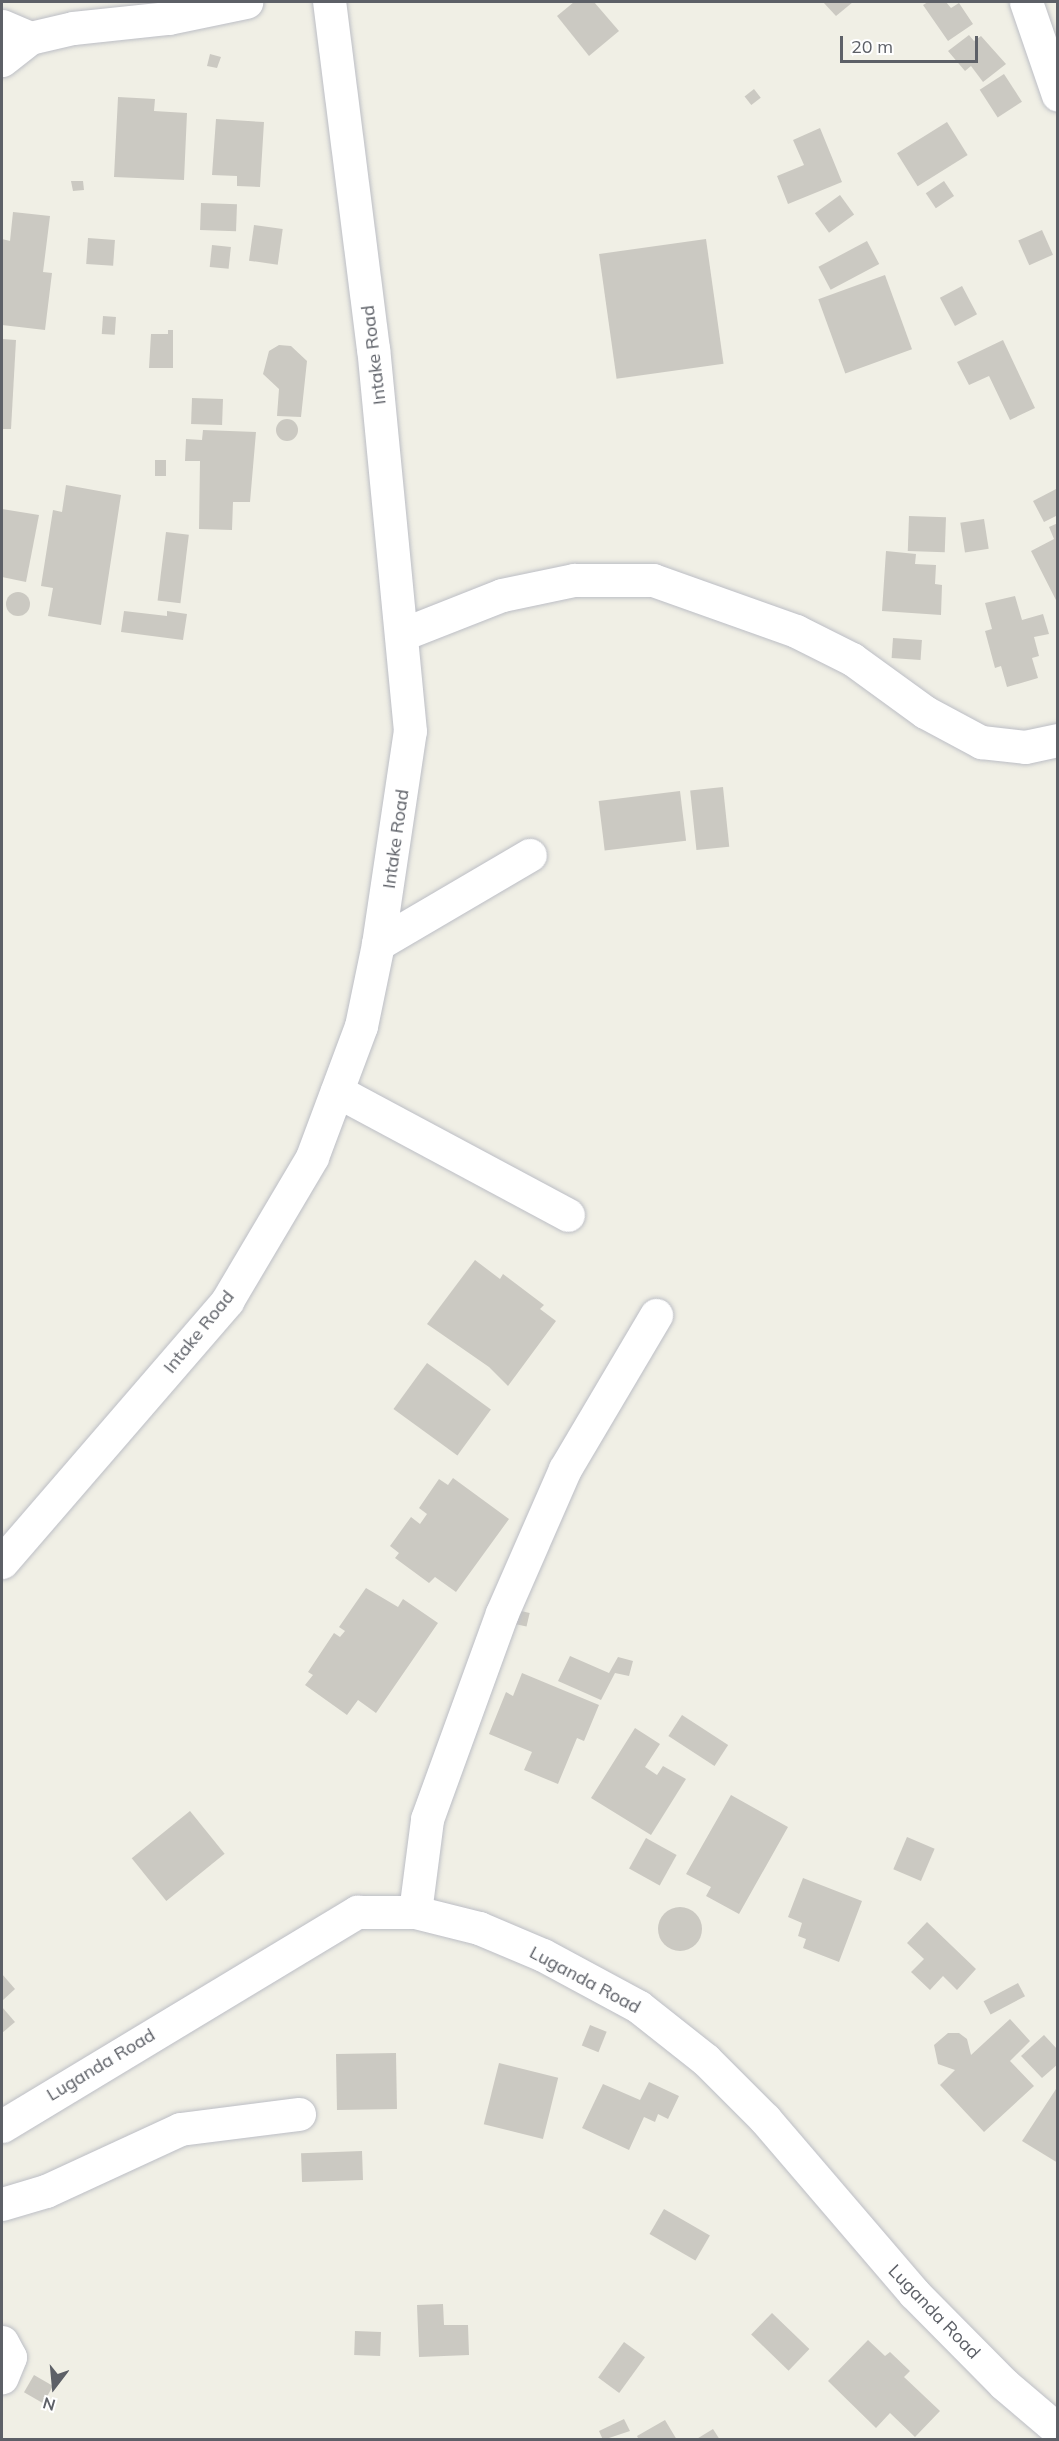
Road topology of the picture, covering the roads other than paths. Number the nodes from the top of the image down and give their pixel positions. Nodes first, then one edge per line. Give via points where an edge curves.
1 (246, 2) edge
2 (329, 2) edge
3 (1026, 2) edge
4 (16, 32) edge
5 (2, 60) edge
6 (1058, 95) edge
7 (404, 634) junction
8 (1058, 740) edge
9 (530, 855) dead end
10 (378, 944) junction
11 (337, 1091) junction
12 (568, 1215) dead end
13 (656, 1315) dead end
14 (2, 1562) edge
15 (415, 1912) junction
16 (299, 2114) dead end
17 (2, 2126) edge
18 (2, 2204) edge
19 (2, 2342) edge
20 (2, 2376) edge
21 (1058, 2430) edge

1 - 4 street via 168,18
2 - 7 street, Intake Road
3 - 6 street
4 - 5 street
7 - 8 street via 513,593 574,580 653,580 796,631 852,659 926,712 981,742 1025,747
7 - 10 street, Intake Road via 410,731 391,882
9 - 10 street
10 - 11 street, Intake Road via 361,1026
11 - 12 street
11 - 14 street, Intake Road via 312,1157 227,1301
13 - 15 street via 565,1470 502,1613 427,1819
15 - 17 street, Luganda Road via 357,1912
15 - 21 street, Luganda Road via 479,1928 543,1955 639,2007 706,2060 765,2120 914,2293 1004,2384
16 - 18 street via 180,2129 46,2190
19 - 20 street via 10,2357

